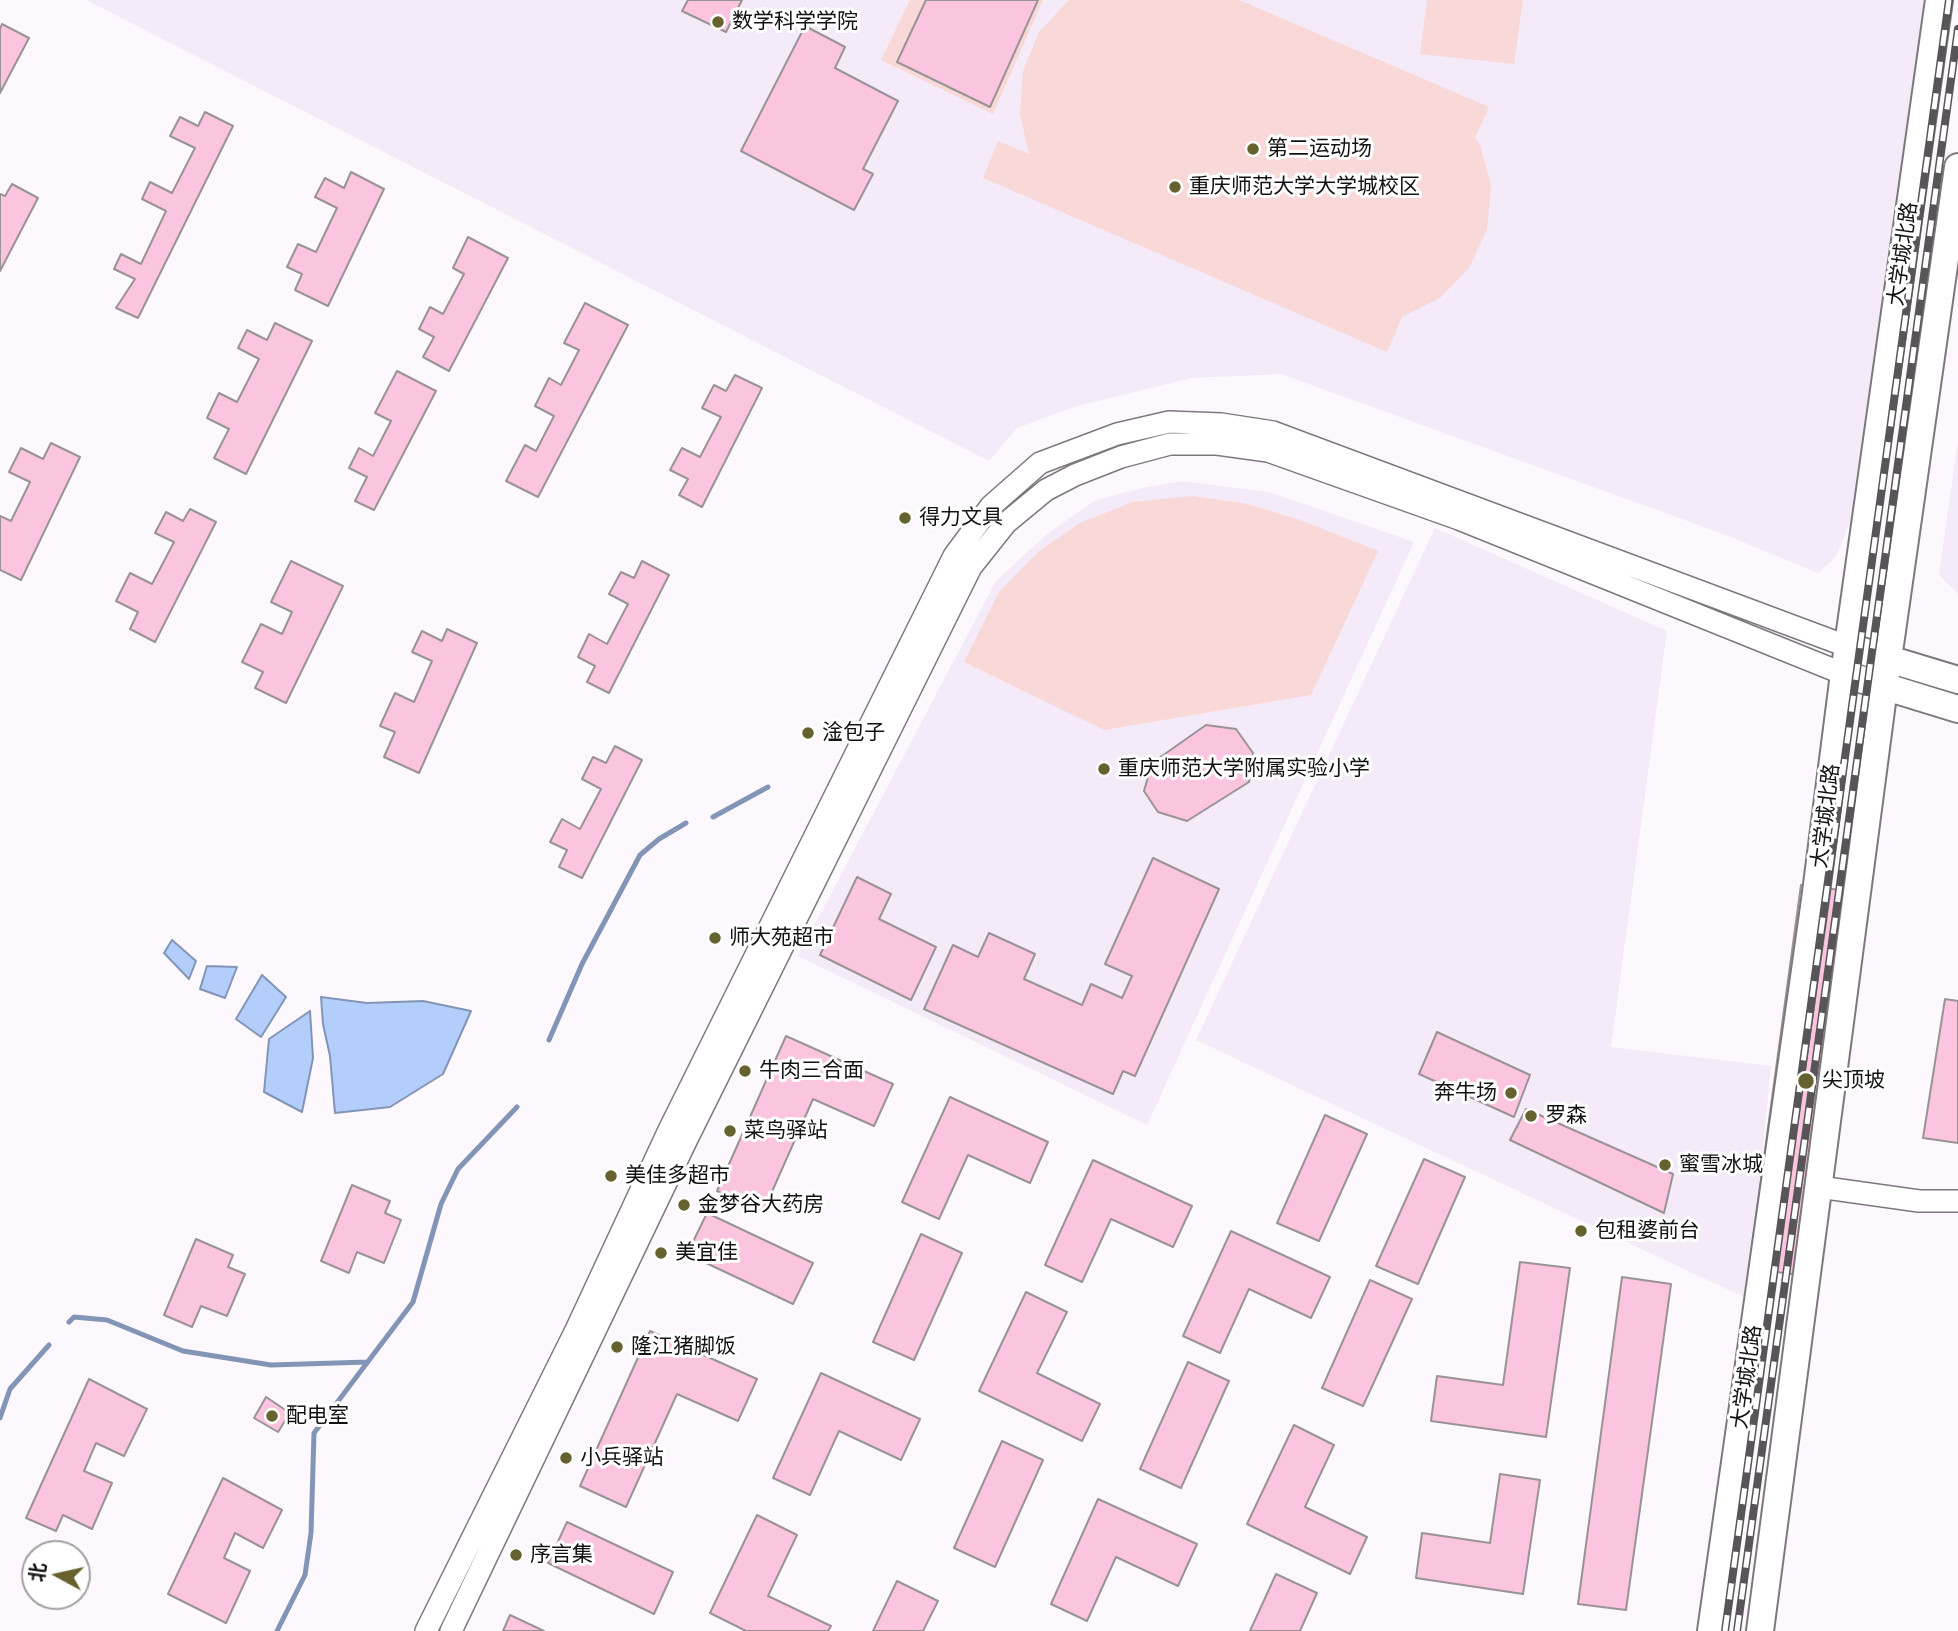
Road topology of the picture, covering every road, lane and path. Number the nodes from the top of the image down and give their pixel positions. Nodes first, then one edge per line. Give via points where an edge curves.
1 (1939, 0) edge
2 (1958, 167) edge
3 (1849, 647) junction
4 (1889, 659) junction
5 (1844, 674) junction
6 (1958, 680) edge
7 (1884, 687) junction
8 (1958, 709) edge
9 (1819, 1186) junction
10 (1958, 1201) edge
11 (426, 1631) edge
12 (451, 1631) edge
13 (1711, 1631) edge
14 (1760, 1631) edge

1 - 3 main road, 大学城北路
2 - 4 main road, 大学城北路
3 - 4 main road
3 - 5 main road, 大学城北路
3 - 11 street via 1273,432 1169,422 1117,434 1040,463 991,506 954,556
4 - 6 main road
4 - 7 main road, 大学城北路
5 - 7 main road
5 - 12 street via 1459,519 1268,451 1170,444 1121,457 1046,489 1006,523 971,567 687,1139
5 - 13 main road, 大学城北路
7 - 8 main road
7 - 9 main road, 大学城北路
9 - 10 street via 1919,1201
9 - 14 main road, 大学城北路

